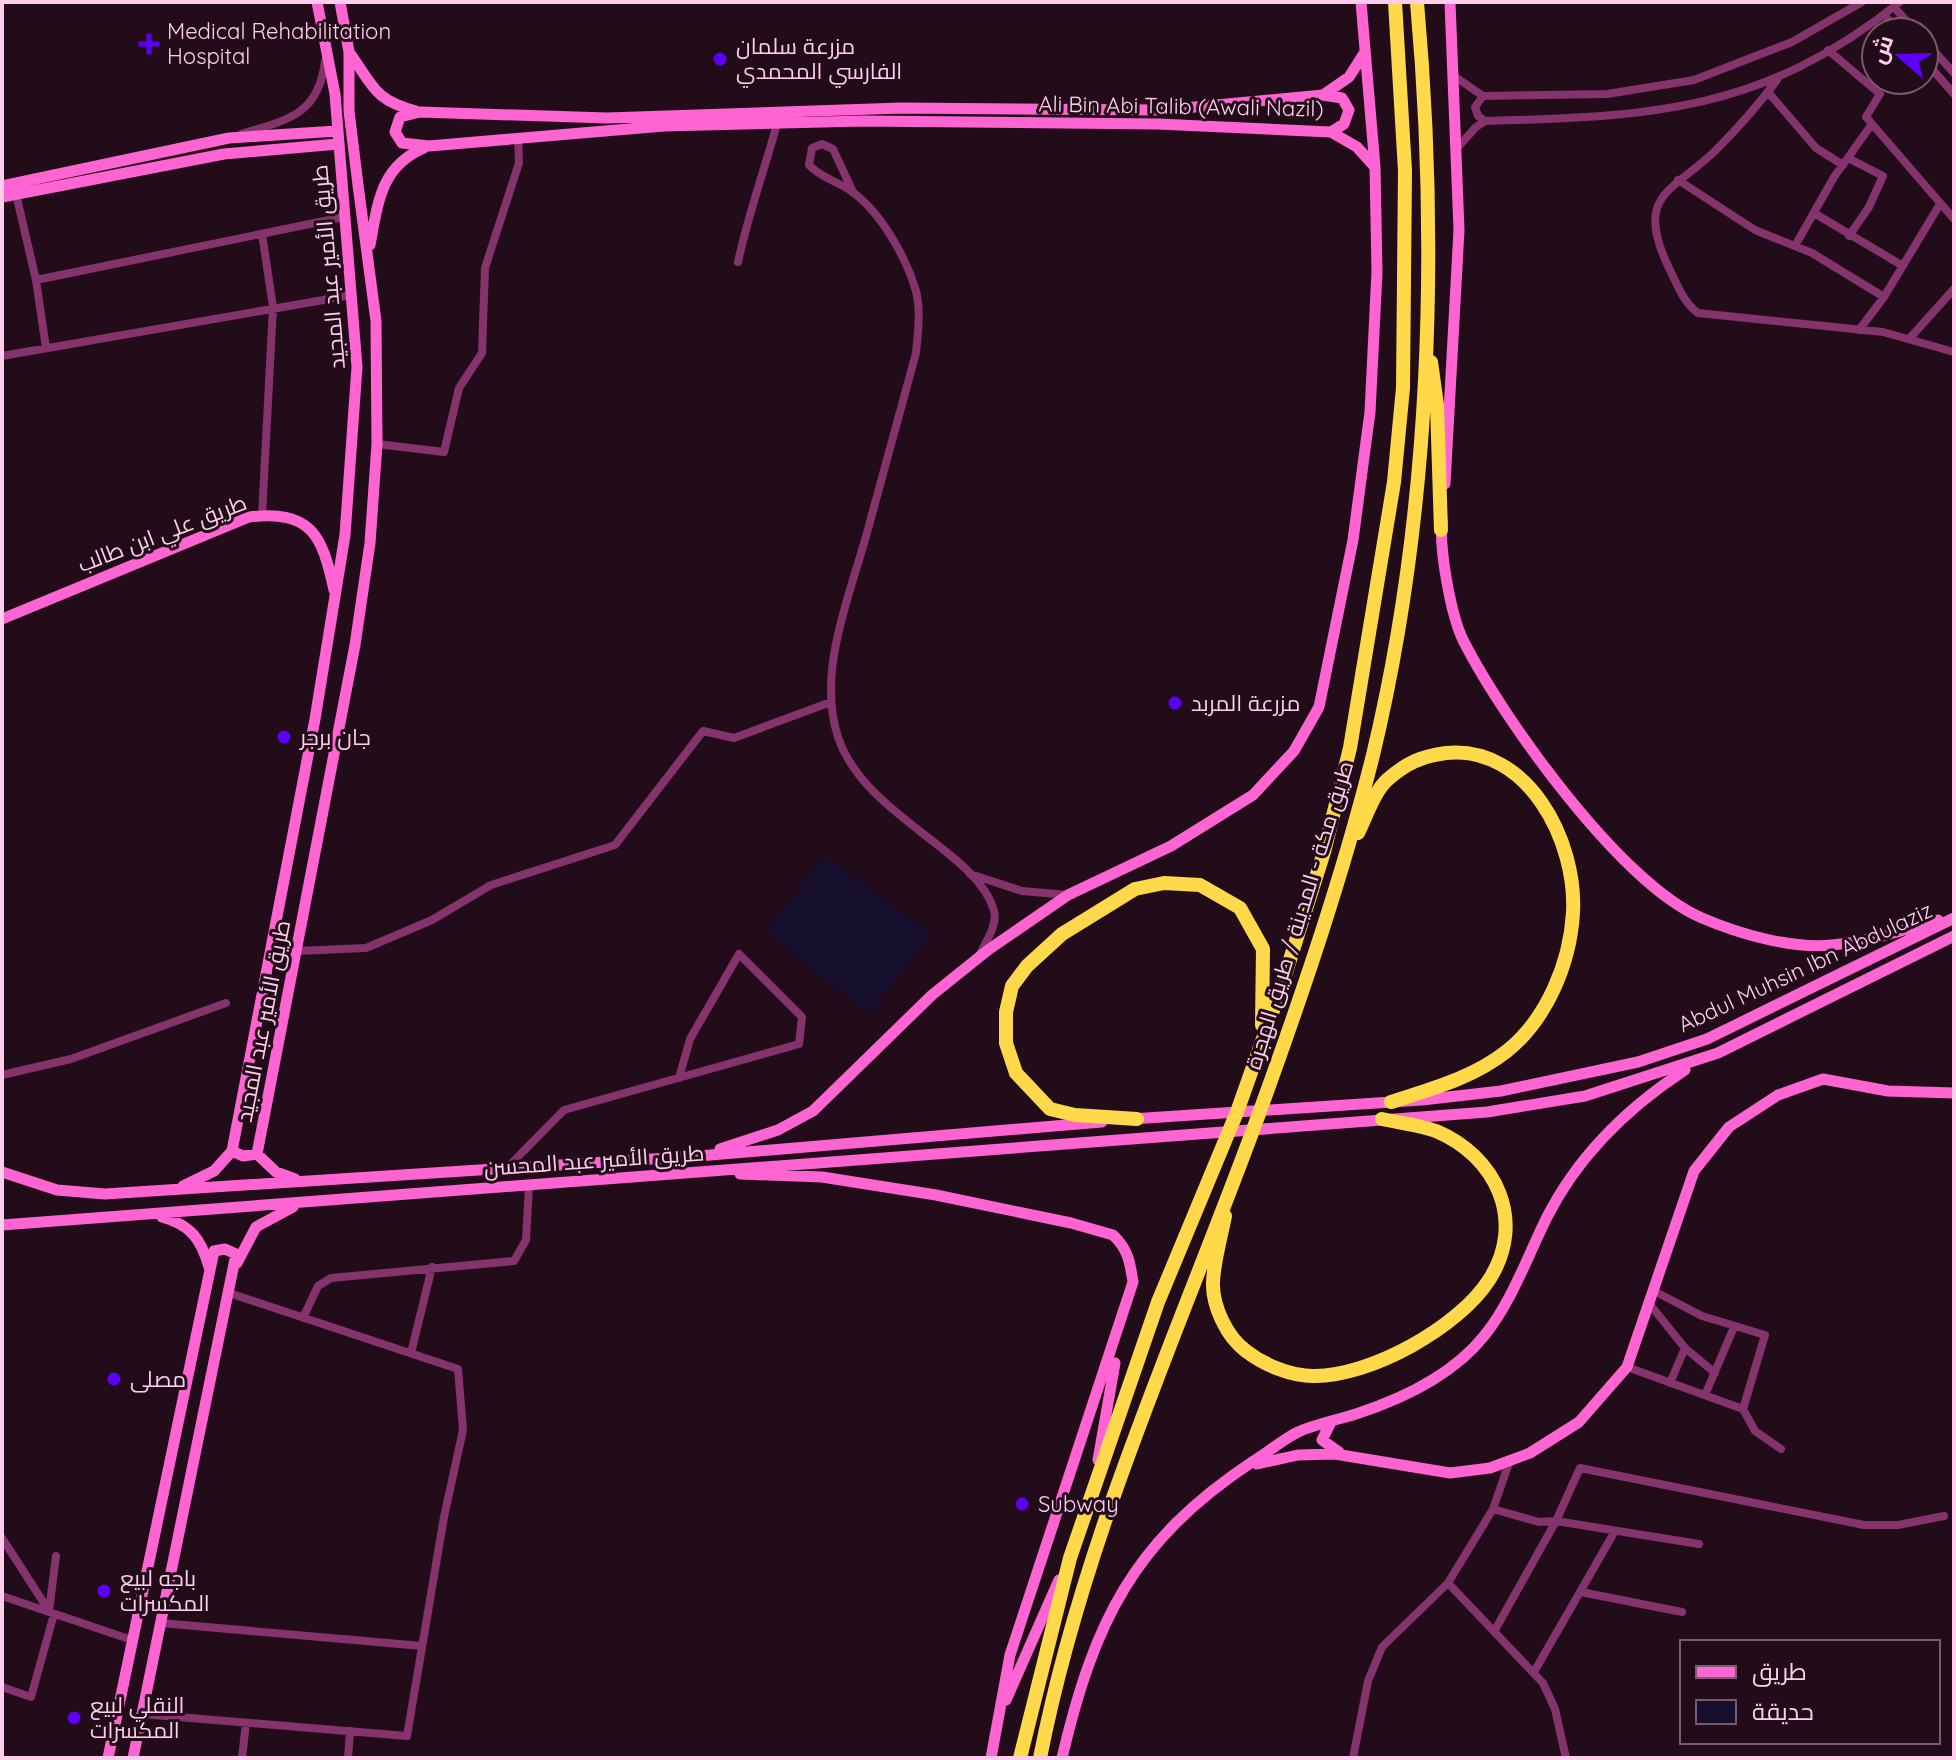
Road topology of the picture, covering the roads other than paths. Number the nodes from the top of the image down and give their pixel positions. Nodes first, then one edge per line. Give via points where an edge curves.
1 (317, 2) edge
2 (340, 2) edge
3 (1361, 2) edge
4 (1395, 2) edge
5 (1418, 2) edge
6 (1450, 2) edge
7 (1862, 2) edge
8 (1897, 5) edge
9 (1884, 15) joint
10 (327, 48) junction
11 (1828, 50) junction
12 (349, 52) junction
13 (1366, 52) junction
14 (1940, 58) edge
15 (1954, 73) edge
16 (1454, 76) junction
17 (1940, 78) edge
18 (1777, 80) junction
19 (1768, 92) junction
20 (1954, 94) edge
21 (1323, 95) junction
22 (1483, 96) junction
23 (420, 112) junction
24 (1485, 121) junction
25 (777, 124) junction
26 (1872, 124) junction
27 (337, 131) junction
28 (1331, 132) junction
29 (518, 137) junction
30 (229, 138) junction
31 (338, 144) junction
32 (429, 146) junction
33 (1457, 148) junction
34 (1846, 162) junction
35 (1375, 167) junction
36 (1678, 180) junction
37 (2, 186) edge
38 (853, 192) junction
39 (16, 194) junction
40 (2, 197) edge
41 (1940, 204) junction
42 (1814, 213) junction
43 (344, 217) junction
44 (1954, 219) edge
45 (262, 234) junction
46 (1849, 236) junction
47 (1795, 246) junction
48 (368, 253) junction
49 (738, 262) dead end
50 (1903, 266) junction
51 (36, 280) junction
52 (1954, 289) edge
53 (352, 295) junction
54 (1884, 297) junction
55 (273, 307) junction
56 (1426, 325) junction
57 (1859, 330) junction
58 (1909, 339) junction
59 (46, 348) junction
60 (1954, 352) edge
61 (2, 356) edge
62 (377, 444) junction
63 (262, 516) junction
64 (1441, 530) junction
65 (336, 599) junction
66 (2, 619) edge
67 (831, 702) junction
68 (1346, 854) junction
69 (970, 874) junction
70 (1068, 895) junction
71 (1954, 917) edge
72 (1954, 936) edge
73 (297, 951) junction
74 (977, 959) junction
75 (226, 1003) dead end
76 (1261, 1045) junction
77 (1702, 1059) junction
78 (2, 1075) edge
79 (679, 1078) junction
80 (1954, 1093) edge
81 (1391, 1102) junction
82 (1186, 1114) joint
83 (1137, 1119) junction
84 (1382, 1119) junction
85 (1296, 1126) joint
86 (232, 1151) junction
87 (257, 1154) junction
88 (699, 1156) junction
89 (507, 1168) junction
90 (2, 1172) edge
91 (703, 1173) junction
92 (299, 1180) junction
93 (1232, 1180) junction
94 (529, 1185) junction
95 (175, 1190) junction
96 (301, 1204) junction
97 (153, 1215) junction
98 (2, 1225) edge
99 (432, 1267) junction
100 (210, 1270) junction
101 (232, 1275) junction
102 (1652, 1290) junction
103 (229, 1293) junction
104 (1648, 1302) junction
105 (303, 1318) junction
106 (1122, 1319) junction
107 (1734, 1327) junction
108 (1685, 1348) junction
109 (411, 1353) junction
110 (1627, 1367) junction
111 (1715, 1373) junction
112 (1670, 1383) junction
113 (1705, 1395) junction
114 (1743, 1409) junction
115 (1332, 1422) junction
116 (1781, 1449) dead end
117 (1341, 1455) junction
118 (1510, 1460) junction
119 (1248, 1465) junction
120 (1094, 1485) junction
121 (1493, 1509) junction
122 (1944, 1516) dead end
123 (1556, 1521) junction
124 (1615, 1531) junction
125 (2, 1538) edge
126 (1699, 1544) dead end
127 (56, 1556) dead end
128 (1070, 1558) junction
129 (1448, 1583) junction
130 (1581, 1592) junction
131 (2, 1596) edge
132 (1682, 1612) dead end
133 (52, 1613) junction
134 (161, 1623) junction
135 (1495, 1630) junction
136 (132, 1640) junction
137 (422, 1646) junction
138 (1534, 1672) junction
139 (2, 1687) edge
140 (142, 1714) junction
141 (998, 1718) junction
142 (246, 1723) junction
143 (350, 1731) junction
144 (108, 1758) edge
145 (133, 1758) edge
146 (242, 1758) edge
147 (348, 1758) edge
148 (991, 1758) edge
149 (1020, 1758) edge
150 (1040, 1758) edge
151 (1062, 1758) edge
152 (1353, 1758) edge
153 (1566, 1758) edge

1 - 10 main road, طريق الأمير عبد المجيد
2 - 12 main road, طريق الأمير عبد المجيد
3 - 13 main road
4 - 76 highway, طريق مكة - المدينة / طريق الهجرة via 1406,290 1394,482 1350,748 1324,852
5 - 56 highway, طريق مكة - المدينة / طريق الهجرة via 1428,174
6 - 16 main road
7 - 22 street via 1792,42 1694,80 1607,94
8 - 9 street
9 - 11 street
10 - 27 main road, طريق الأمير عبد المجيد
10 - 30 street via 324,75 310,105 279,122
11 - 18 street
11 - 26 street via 1880,94 1866,117
12 - 23 main road via 377,95
12 - 48 main road, طريق الأمير عبد المجيد via 349,111
13 - 21 main road via 1349,77
13 - 35 main road
14 - 15 street
16 - 22 street
16 - 33 main road
17 - 20 street
18 - 19 street
18 - 24 street via 1667,110 1606,118
19 - 34 street via 1816,148
19 - 36 street via 1717,150
21 - 23 main road, Ali Bin Abi Talib (Awali Nazil) via 1163,110 901,108 607,118
21 - 28 main road, Ali Bin Abi Talib (Awali Nazil) via 1342,98 1349,110 1344,124
22 - 24 street via 1475,107
23 - 32 main road, Ali Bin Abi Talib (Awali Nazil) via 400,117 395,132 402,143
24 - 33 street
25 - 28 main road, Ali Bin Abi Talib (Awali Nazil) via 1158,124
25 - 29 main road, Ali Bin Abi Talib (Awali Nazil)
25 - 49 street
26 - 34 street
26 - 41 street
27 - 30 main road
27 - 31 main road, طريق الأمير عبد المجيد
28 - 35 main road via 1357,147
29 - 32 main road, Ali Bin Abi Talib (Awali Nazil)
29 - 62 street via 519,163 485,268 482,353 459,388 444,452
30 - 37 main road
31 - 39 main road via 224,154
31 - 43 main road, طريق الأمير عبد المجيد
32 - 48 main road via 402,159 384,181
33 - 64 main road via 1457,288
34 - 42 street
34 - 46 street via 1883,176
35 - 70 main road via 1377,272 1370,412 1353,540 1319,707 1294,751 1253,795 1171,846
36 - 47 street via 1744,224
36 - 57 street via 1665,188 1654,213 1664,259 1687,305 1698,313
38 - 38 street via 833,149 822,144 812,148 808,159 813,170
38 - 67 street via 900,254 916,292 920,320 916,353 835,649
39 - 40 main road
39 - 51 street
41 - 44 street
41 - 50 street
42 - 46 street
42 - 47 street
43 - 45 street
43 - 53 main road, طريق الأمير عبد المجيد
45 - 51 street
45 - 55 street
46 - 50 street
47 - 54 street
48 - 62 main road, طريق الأمير عبد المجيد via 376,321
50 - 54 street
51 - 59 street
52 - 58 street
53 - 55 street
53 - 65 main road, طريق الأمير عبد المجيد via 357,367
54 - 57 street
55 - 59 street
55 - 63 street
56 - 64 highway via 1437,405
56 - 68 highway, طريق مكة - المدينة / طريق الهجرة via 1401,609
57 - 58 street
58 - 60 street
59 - 61 street
62 - 73 main road, طريق الأمير عبد المجيد via 355,645
63 - 65 main road, طريق علي ابن طالب via 299,519 317,535
63 - 66 main road, طريق علي ابن طالب
64 - 71 main road via 1462,638 1506,711 1625,864 1668,898 1737,931 1830,945
65 - 86 main road, طريق الأمير عبد المجيد
67 - 69 street via 852,768 874,795
67 - 73 street via 734,738 703,731 615,845 491,885 432,920 366,948
68 - 81 highway via 1385,782 1419,756 1460,752 1488,758 1516,773 1538,795 1571,877 1567,956 1547,1004 1508,1050 1476,1070
68 - 93 highway, طريق مكة - المدينة / طريق الهجرة
69 - 70 street via 1022,891
69 - 74 street via 995,912
70 - 74 main road
71 - 81 main road, Abdul Muhsin Ibn Abdulaziz via 1707,1039 1638,1062 1501,1091
72 - 77 main road, Abdul Muhsin Ibn Abdulaziz
73 - 87 main road, طريق الأمير عبد المجيد
74 - 88 main road via 932,995 813,1111 778,1130
75 - 78 street via 71,1059
76 - 83 highway via 1263,949 1240,908 1200,885 1164,883 1135,889 1062,934 1027,966 1012,986 1006,1043 1016,1073 1050,1109
76 - 120 highway, طريق مكة - المدينة / طريق الهجرة via 1158,1302
77 - 84 main road, Abdul Muhsin Ibn Abdulaziz via 1585,1096 1487,1112
77 - 115 main road via 1615,1124 1575,1170 1484,1336 1412,1393
79 - 79 street via 799,1044 802,1017 739,954 690,1039
79 - 89 street via 564,1110
80 - 102 main road via 1888,1091 1823,1079 1778,1095 1729,1127 1694,1171
81 - 82 main road, Abdul Muhsin Ibn Abdulaziz
82 - 83 main road, طريق الأمير عبد المحسن
83 - 88 main road, طريق الأمير عبد المحسن
84 - 85 main road, Abdul Muhsin Ibn Abdulaziz
84 - 93 highway via 1434,1131 1468,1148 1503,1194 1501,1254 1490,1279 1461,1312 1413,1345 1345,1373 1312,1377 1269,1365 1237,1344 1220,1315 1213,1284
85 - 91 main road, طريق الأمير عبد المحسن
86 - 87 main road, طريق الأمير عبد المجيد
86 - 95 main road via 214,1171
87 - 92 main road via 276,1172
88 - 89 main road, طريق الأمير عبد المحسن
89 - 92 main road, طريق الأمير عبد المحسن
90 - 95 main road, طريق الأمير عبد المحسن via 57,1190
91 - 94 main road, طريق الأمير عبد المحسن
91 - 106 main road via 822,1177 936,1195 1113,1235 1130,1258 1133,1282
92 - 95 main road, طريق الأمير عبد المحسن
93 - 150 highway, طريق مكة - المدينة / طريق الهجرة via 1089,1564
94 - 96 main road, طريق الأمير عبد المحسن
94 - 99 street via 526,1240 518,1257
96 - 97 main road, طريق الأمير عبد المحسن
96 - 101 main road via 256,1227
97 - 98 main road, طريق الأمير عبد المحسن
97 - 100 main road via 190,1229 200,1240
99 - 105 street via 331,1278 318,1286
99 - 109 street
100 - 101 main road via 214,1251 225,1249 236,1254
100 - 136 main road
101 - 103 main road
102 - 104 main road
102 - 107 street
103 - 105 street
103 - 134 main road
104 - 108 street
104 - 110 main road
105 - 109 street
106 - 120 main road
106 - 141 main road via 1010,1655
107 - 111 street
107 - 114 street via 1766,1336
108 - 111 street
108 - 112 street
109 - 137 street via 458,1369 463,1400 458,1463
110 - 112 street
110 - 118 main road via 1579,1422
111 - 113 street
112 - 113 street
113 - 114 street
114 - 116 street via 1755,1431
115 - 117 main road via 1322,1440
115 - 119 main road via 1299,1432
117 - 118 main road via 1450,1473
117 - 119 main road via 1298,1455
118 - 121 street
119 - 151 main road via 1222,1481 1153,1544 1112,1606 1077,1693
120 - 128 highway
121 - 123 street via 1539,1522
121 - 129 street
122 - 123 street via 1864,1525 1580,1468
123 - 124 street
123 - 135 street
124 - 126 street
124 - 130 street
125 - 133 street
127 - 133 street
128 - 141 main road
128 - 149 highway
129 - 135 street
129 - 152 street via 1382,1647 1368,1681
130 - 132 street
130 - 138 street
131 - 133 street
133 - 136 street
133 - 139 street via 31,1697
134 - 137 street
134 - 140 main road
135 - 138 street
136 - 144 main road
137 - 143 street via 407,1736
138 - 153 street via 1555,1709
140 - 142 street
140 - 145 main road
141 - 148 main road
142 - 143 street
142 - 146 street
143 - 147 street

